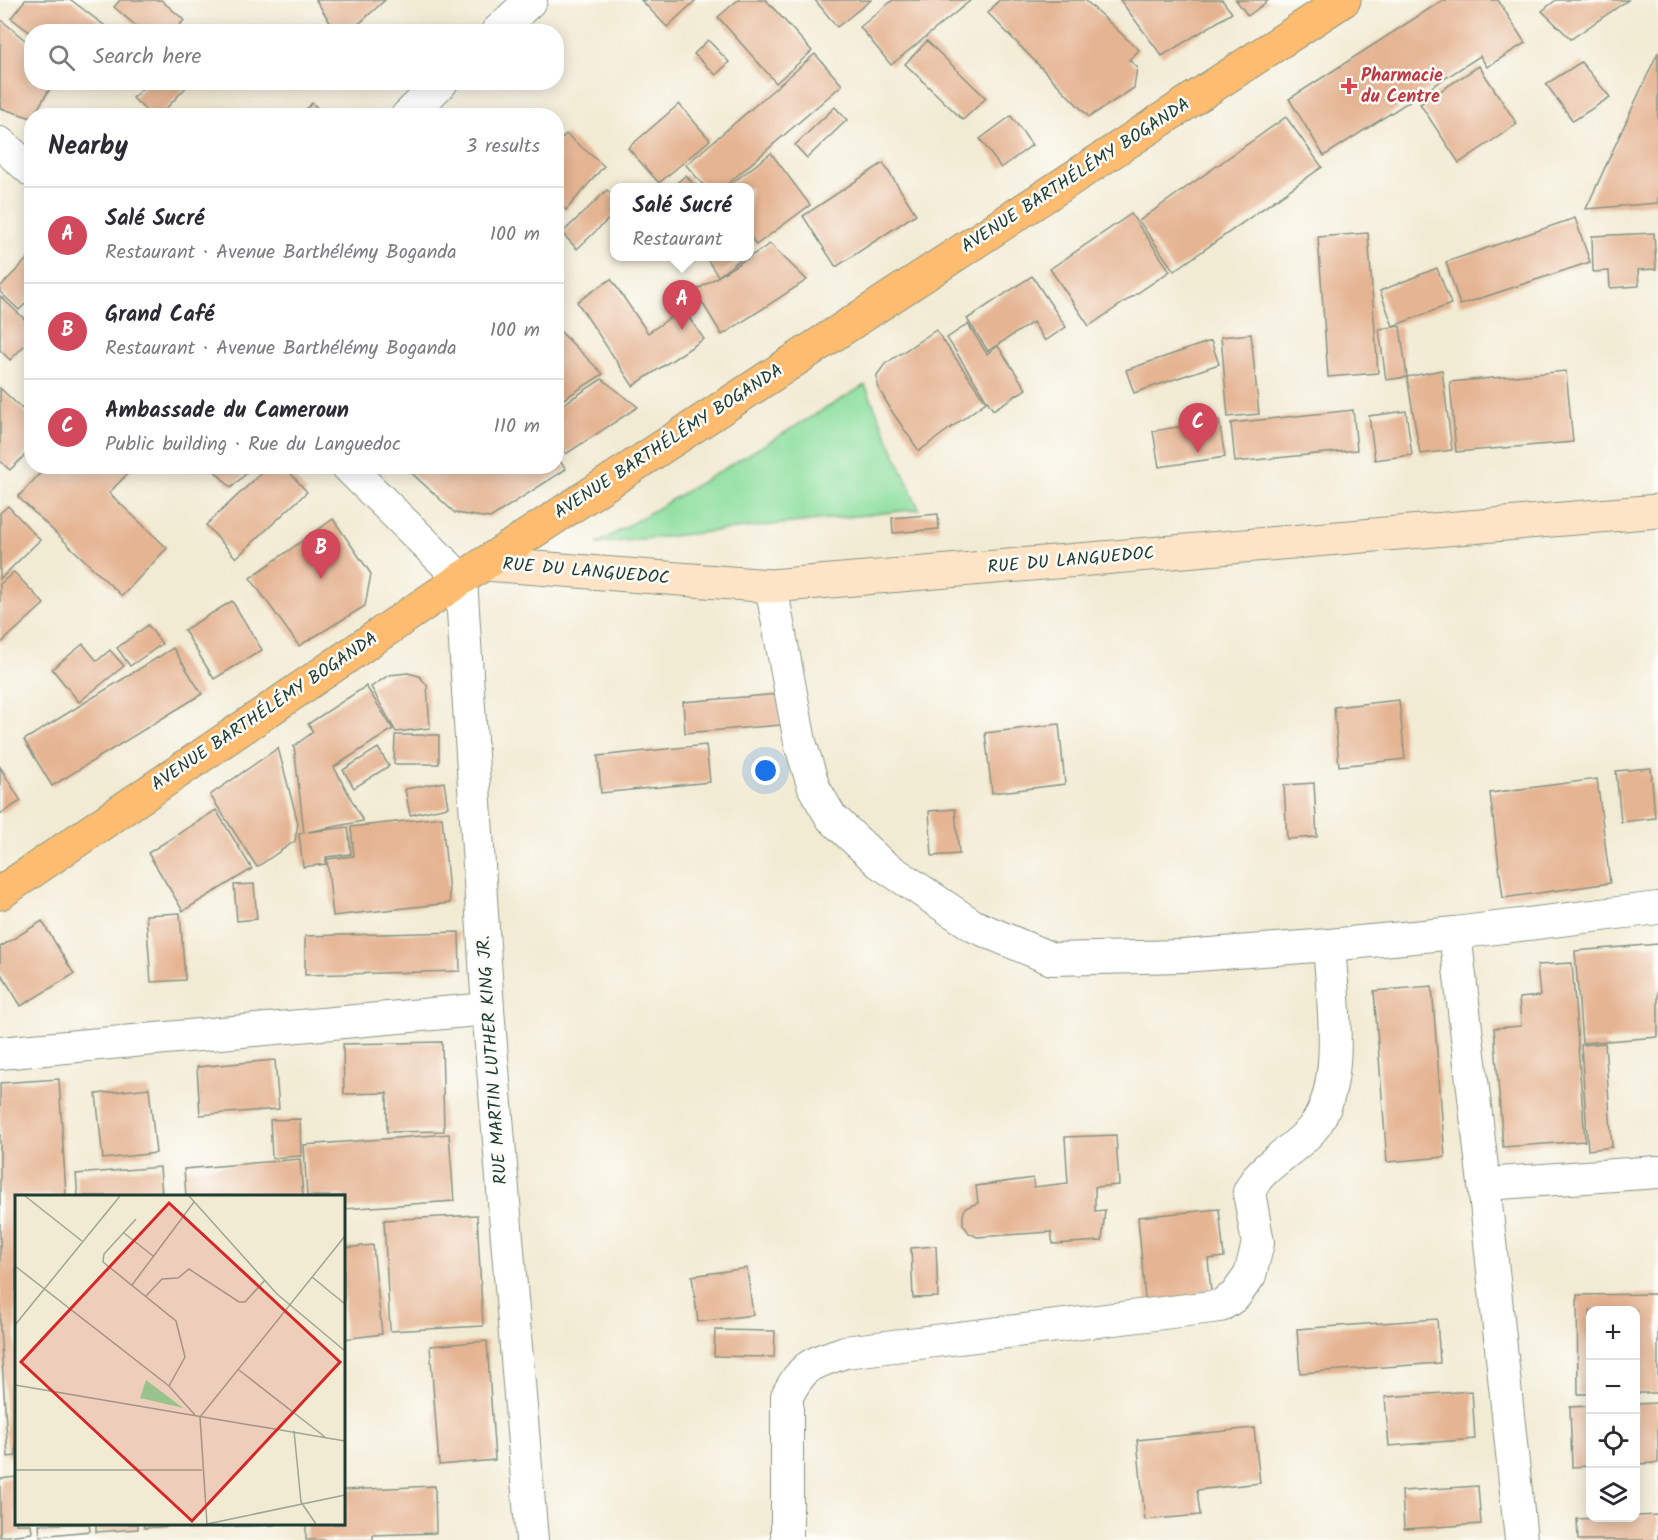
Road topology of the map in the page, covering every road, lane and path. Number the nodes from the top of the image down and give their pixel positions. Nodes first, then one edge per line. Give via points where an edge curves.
1 (531, 0) edge
2 (1344, 0) edge
3 (506, 24) edge
4 (434, 90) edge
5 (415, 108) edge
6 (0, 143) edge
7 (24, 164) edge
8 (357, 474) edge
9 (1658, 511) edge
10 (472, 571) junction
11 (771, 586) junction
12 (0, 893) edge
13 (1658, 908) edge
14 (1455, 933) junction
15 (1329, 945) junction
16 (488, 1009) junction
17 (0, 1053) edge
18 (1658, 1172) edge
19 (1484, 1184) junction
20 (532, 1540) edge
21 (788, 1540) edge
22 (1521, 1540) edge

1 - 3 street
2 - 10 main road, AVENUE BARTHÉLÉMY BOGANDA
4 - 5 street
6 - 7 street
8 - 10 street
9 - 11 street, RUE DU LANGUEDOC
10 - 11 street, RUE DU LANGUEDOC
10 - 12 main road, AVENUE BARTHÉLÉMY BOGANDA
10 - 16 street, RUE MARTIN LUTHER KING JR.
11 - 15 street via 800,742 814,788 831,817 880,863 974,926 1052,959 1183,956
13 - 14 street
14 - 15 street
14 - 19 street
15 - 21 street via 1336,1046 1327,1106 1314,1127 1258,1177 1249,1192 1258,1243 1250,1275 1235,1296 1220,1306 845,1352 814,1363 798,1375 787,1396
16 - 17 street
16 - 20 street, RUE MARTIN LUTHER KING JR.
18 - 19 street
19 - 22 street

